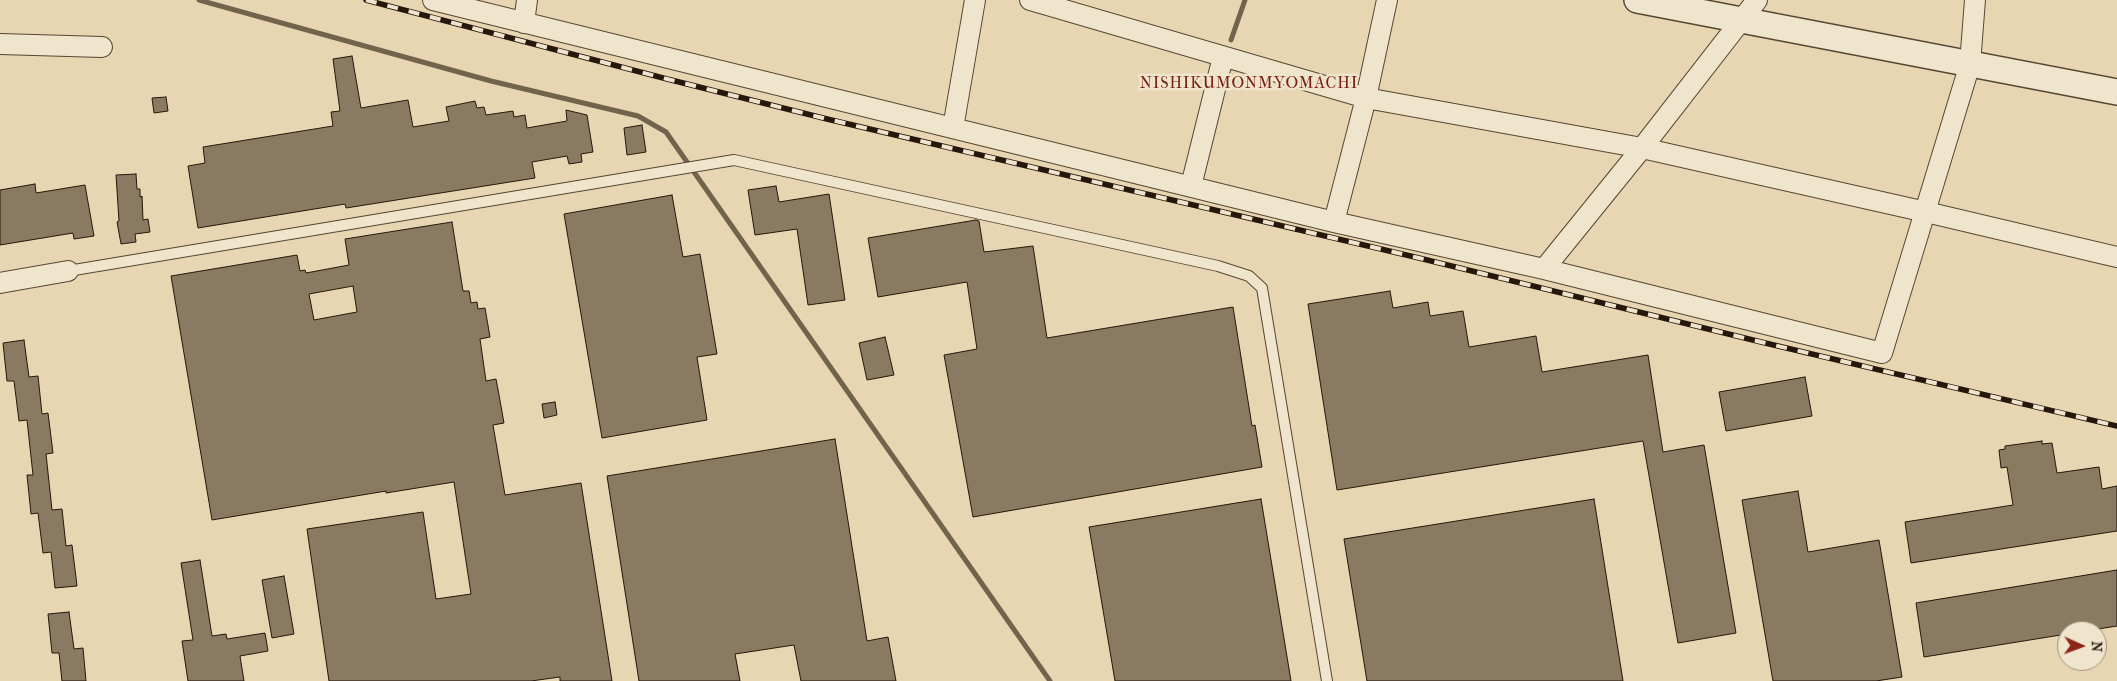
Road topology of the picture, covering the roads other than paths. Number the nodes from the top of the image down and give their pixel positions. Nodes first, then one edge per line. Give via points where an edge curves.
1 (433, 0) edge
2 (527, 0) edge
3 (975, 0) edge
4 (1030, 0) edge
5 (1387, 0) edge
6 (1637, 0) edge
7 (1756, 0) edge
8 (1975, 0) edge
9 (1741, 20) junction
10 (524, 23) junction
11 (0, 44) edge
12 (102, 47) dead end
13 (1223, 57) junction
14 (1970, 64) junction
15 (2117, 92) edge
16 (1366, 98) junction
17 (953, 128) junction
18 (1642, 148) junction
19 (1191, 186) junction
20 (1926, 212) junction
21 (1334, 222) junction
22 (2117, 257) edge
23 (1544, 269) junction
24 (68, 271) joint
25 (0, 283) edge
26 (1327, 681) edge

1 - 10 street
2 - 10 street
3 - 17 street
4 - 13 street
5 - 16 street
6 - 9 street
7 - 9 street
8 - 14 street
9 - 14 street
9 - 18 street
10 - 17 street
11 - 12 street
13 - 16 street
13 - 19 street
14 - 15 street
14 - 20 street
16 - 18 street
16 - 21 street
17 - 19 street
18 - 20 street
18 - 23 street
19 - 21 street
20 - 22 street
20 - 23 street via 1882,353
21 - 23 street
24 - 25 street
24 - 26 lane via 734,160 1218,266 1249,276 1262,288

